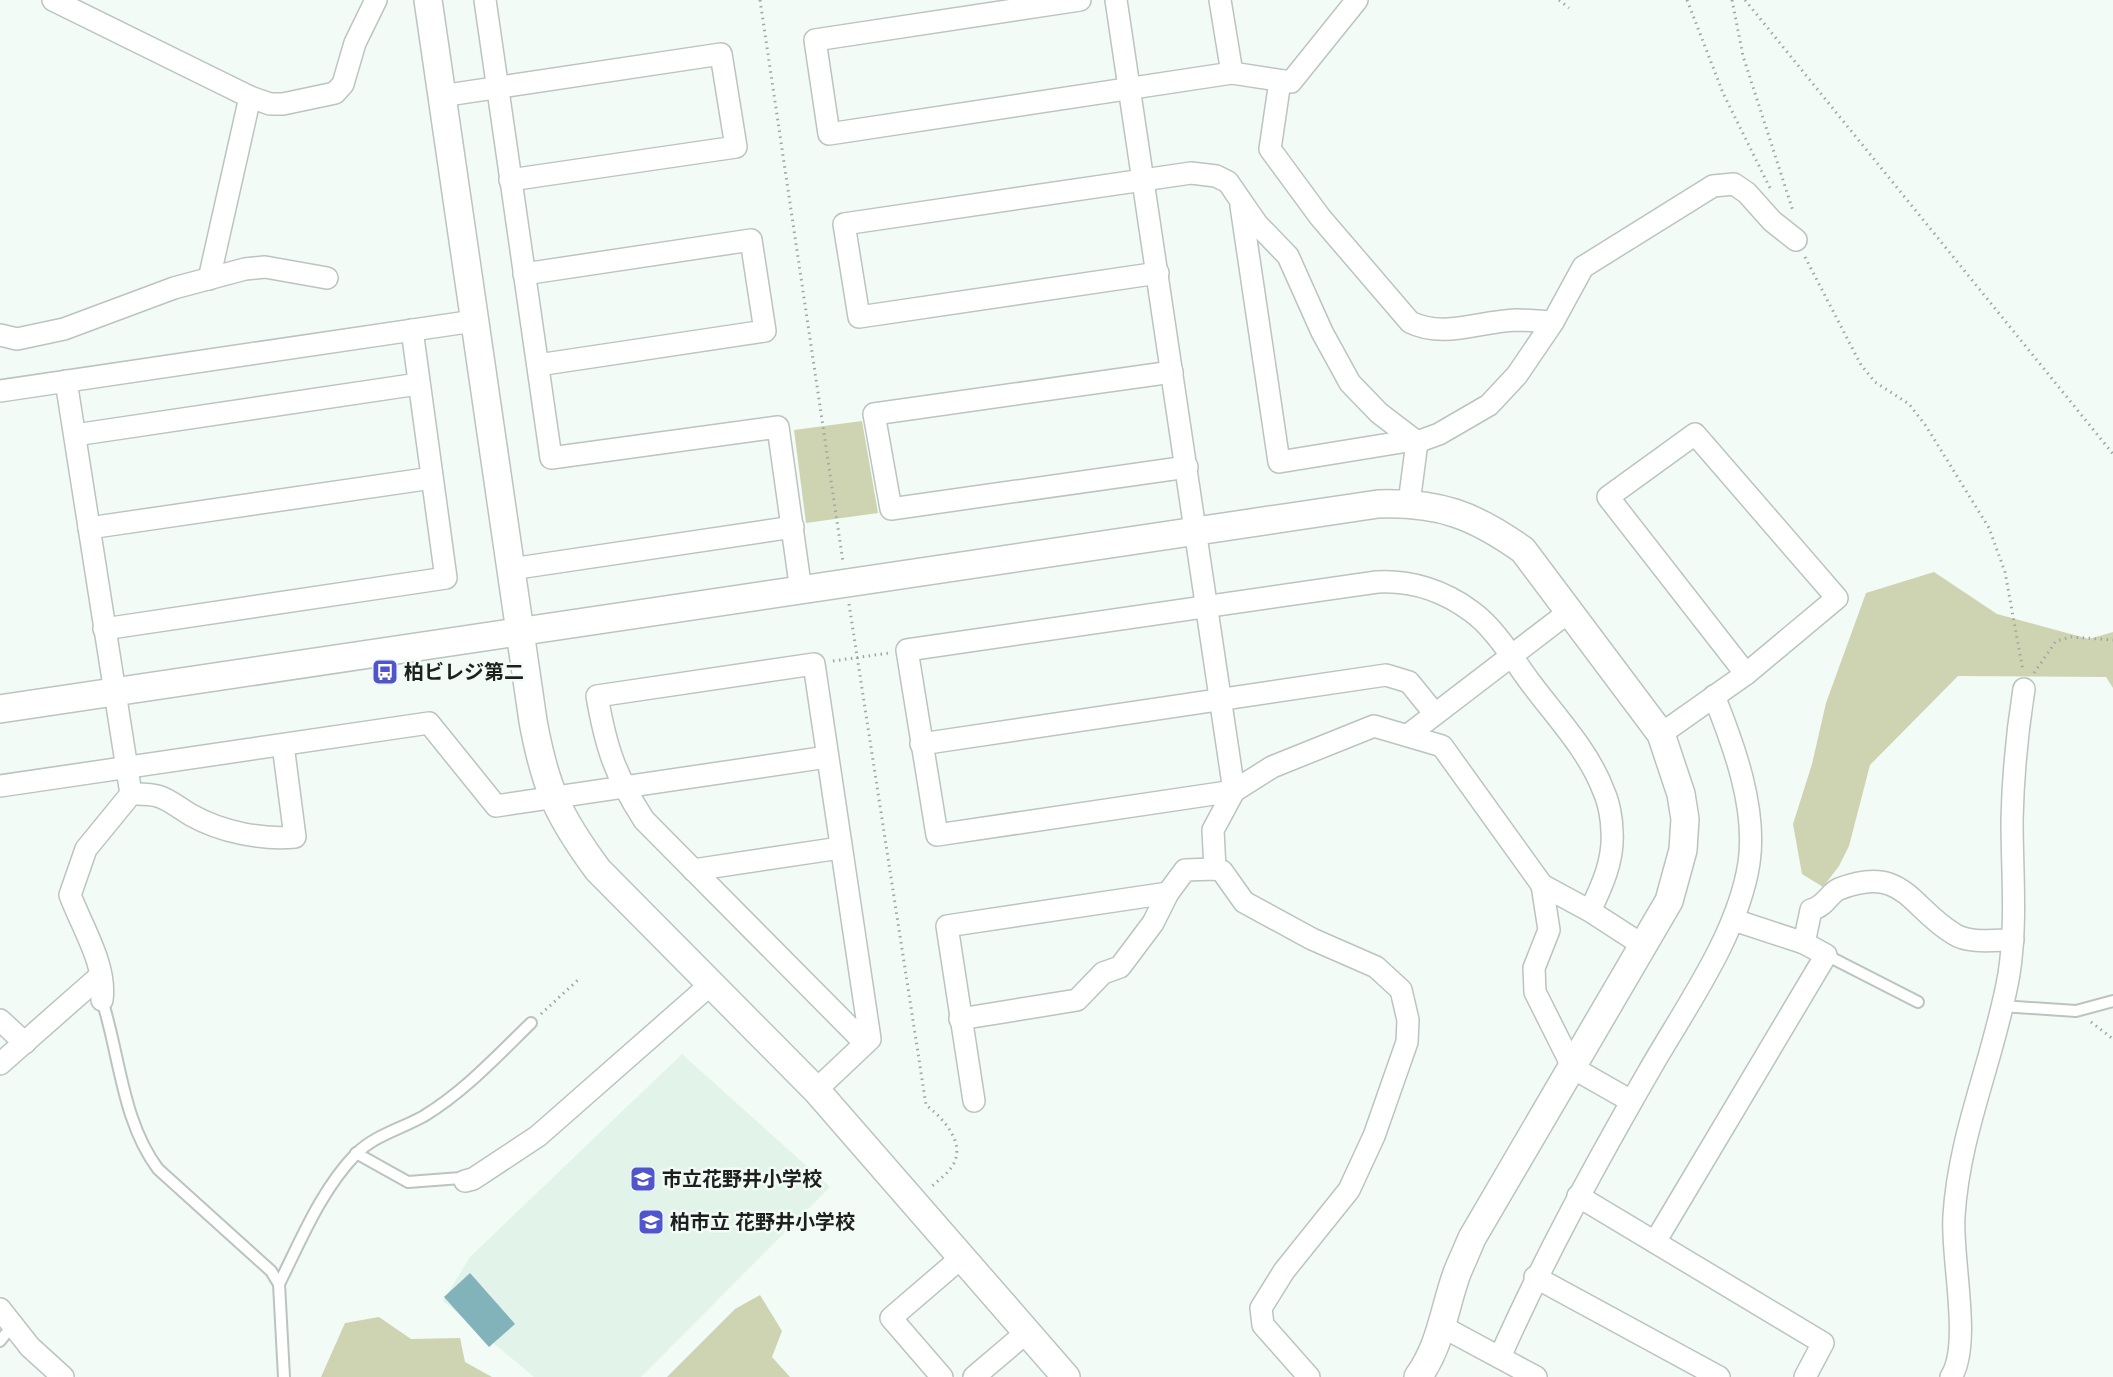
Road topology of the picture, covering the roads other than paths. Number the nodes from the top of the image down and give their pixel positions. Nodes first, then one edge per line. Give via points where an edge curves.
1 (53, 0) edge
2 (376, 0) edge
3 (428, 0) edge
4 (485, 0) edge
5 (1080, 0) edge
6 (1116, 0) edge
7 (1220, 0) edge
8 (1357, 0) edge
9 (1232, 74) junction
10 (1280, 81) junction
11 (497, 87) junction
12 (1130, 88) junction
13 (441, 96) junction
14 (250, 97) junction
15 (510, 180) junction
16 (1144, 181) junction
17 (1240, 199) junction
18 (1796, 240) road end
19 (524, 273) junction
20 (1158, 273) junction
21 (327, 278) dead end
22 (209, 279) junction
23 (474, 321) junction
24 (1553, 322) junction
25 (412, 330) junction
26 (0, 335) edge
27 (538, 365) junction
28 (1172, 372) junction
29 (66, 381) junction
30 (418, 384) junction
31 (0, 391) edge
32 (75, 435) junction
33 (1416, 441) junction
34 (1187, 467) junction
35 (432, 478) junction
36 (1409, 503) junction
37 (793, 527) junction
38 (89, 528) junction
39 (1197, 531) junction
40 (511, 569) junction
41 (801, 591) junction
42 (1208, 606) junction
43 (1570, 611) junction
44 (104, 629) junction
45 (520, 632) junction
46 (1511, 657) junction
47 (1746, 674) junction
48 (2024, 689) road end
49 (114, 691) junction
50 (1714, 696) junction
51 (1221, 699) junction
52 (0, 709) edge
53 (1435, 714) junction
54 (1661, 734) junction
55 (1408, 735) junction
56 (921, 744) junction
57 (283, 745) junction
58 (827, 758) junction
59 (127, 768) junction
60 (0, 786) edge
61 (624, 788) junction
62 (1234, 791) junction
63 (131, 794) junction
64 (552, 798) junction
65 (840, 848) junction
66 (1215, 869) junction
67 (693, 870) junction
68 (1542, 885) junction
69 (1168, 893) junction
70 (1590, 911) junction
71 (1734, 920) junction
72 (2013, 940) junction
73 (1804, 943) junction
74 (1644, 946) junction
75 (1826, 955) junction
76 (100, 976) junction
77 (711, 984) junction
78 (102, 1000) joint
79 (2113, 1001) edge
80 (1918, 1002) dead end
81 (2002, 1006) junction
82 (960, 1019) junction
83 (0, 1020) edge
84 (531, 1023) road end
85 (25, 1043) junction
86 (865, 1043) junction
87 (0, 1064) edge
88 (1573, 1068) junction
89 (816, 1090) junction
90 (974, 1101) dead end
91 (1632, 1101) junction
92 (356, 1153) junction
93 (465, 1181) joint
94 (1578, 1196) junction
95 (1655, 1242) junction
96 (962, 1257) junction
97 (1535, 1277) junction
98 (279, 1284) junction
99 (4, 1325) edge
100 (1443, 1327) junction
101 (1027, 1332) junction
102 (1500, 1357) junction
103 (63, 1377) edge
104 (284, 1377) edge
105 (942, 1377) edge
106 (974, 1377) edge
107 (1066, 1377) edge
108 (1309, 1377) edge
109 (1418, 1377) edge
110 (1536, 1377) edge
111 (1719, 1377) edge
112 (1805, 1377) edge
113 (1951, 1377) edge

1 - 14 street
2 - 14 street via 355,43 343,84 335,93 283,104
3 - 13 street
4 - 11 street
5 - 12 street via 815,40 829,134
6 - 12 street
7 - 9 street
8 - 10 street via 1291,82
9 - 10 street
9 - 12 street
10 - 24 street via 1270,149 1320,217 1410,322 1424,328 1448,329 1515,320
11 - 13 street
11 - 15 street
11 - 15 street via 722,54 736,147
12 - 16 street
13 - 23 street
14 - 22 street
15 - 19 street
16 - 17 street via 1191,173 1216,176 1228,182
16 - 20 street
16 - 20 street via 844,224 859,317
17 - 33 street via 1257,224 1288,256 1350,383 1378,413
17 - 33 street via 1279,462
18 - 24 street via 1734,184 1713,186 1583,267
19 - 27 street
19 - 27 street via 751,240 765,331
20 - 28 street
21 - 22 street via 265,267
22 - 26 street via 64,329 17,339
23 - 25 street
23 - 40 street
24 - 33 street via 1517,375 1489,405 1439,434
25 - 29 street
25 - 30 street
27 - 37 street via 551,458 778,427
28 - 34 street
28 - 34 street via 874,414 891,509
29 - 31 street
29 - 32 street
30 - 32 street
30 - 35 street
32 - 38 street
33 - 36 street
34 - 39 street
35 - 38 street
35 - 44 street via 446,578
36 - 39 street via 1378,504
36 - 43 street via 1464,514 1494,530 1523,550
37 - 40 street
37 - 41 street
38 - 44 street
39 - 41 street
39 - 42 street
40 - 45 street
41 - 45 street
42 - 46 street via 1377,582 1414,584 1474,614
42 - 51 street
42 - 56 street via 907,650
43 - 46 street
43 - 54 street
44 - 49 street
45 - 49 street
45 - 64 street via 540,759
46 - 53 street
46 - 70 street via 1589,761 1605,793 1612,833 1611,854 1605,880
47 - 47 street via 1608,497 1695,434 1837,598
47 - 50 street
48 - 72 street via 2013,770
49 - 52 street
49 - 59 street
50 - 54 street
50 - 71 street via 1734,746 1748,807 1749,862
51 - 53 street via 1386,675 1409,682
51 - 56 street
51 - 62 street
53 - 55 street
54 - 74 street via 1681,794 1685,819 1683,850 1669,901
55 - 62 street via 1374,726 1272,768
55 - 68 street via 1442,746
56 - 62 street via 937,835
57 - 59 street
57 - 63 street via 295,837 231,831 192,815 173,801 150,794
57 - 64 street via 429,723 496,806
58 - 61 street
58 - 61 street via 813,663 597,696 605,743
58 - 65 street
59 - 60 street
59 - 63 street
61 - 64 street
61 - 67 street via 644,820
62 - 66 street via 1213,831
63 - 76 street via 86,849 70,895
64 - 77 street via 598,870
65 - 67 street
65 - 86 street via 870,1039
66 - 69 street via 1185,870
66 - 108 street via 1222,871 1244,902 1312,939 1376,967 1401,990 1408,1020 1402,1058 1374,1136 1349,1190 1284,1271 1261,1308 1263,1325
67 - 86 street
68 - 70 street
68 - 88 street via 1549,930 1534,968 1535,992
69 - 82 street via 1153,923 1120,967 1103,973 1077,1000
69 - 82 street via 946,926
70 - 74 street
71 - 73 street
71 - 91 street
72 - 73 street via 1977,940 1955,935 1893,883 1876,881 1837,889 1822,907 1811,910
72 - 81 street
73 - 75 street
74 - 88 street
75 - 80 lane
75 - 95 street
76 - 78 street
76 - 85 street
77 - 89 street
77 - 93 street via 538,1136
78 - 98 lane via 128,1108 147,1154 158,1169 271,1271
79 - 81 lane via 2076,1011
81 - 113 street via 1963,1143 1954,1217 1960,1320 1958,1366
82 - 90 street
83 - 85 street
84 - 92 lane via 520,1040 463,1089 423,1117 381,1136
85 - 87 street
86 - 89 street
88 - 91 street
88 - 100 street via 1473,1238 1457,1274
89 - 96 street
91 - 94 street
92 - 93 lane via 408,1182 461,1178
92 - 98 lane via 328,1190
94 - 95 street
94 - 97 street
95 - 112 street via 1823,1343
96 - 101 street
96 - 105 street via 891,1318
97 - 102 street
97 - 111 street
98 - 104 lane
99 - 103 street
100 - 102 street
100 - 109 street via 1429,1362
101 - 106 street
101 - 107 street
102 - 110 street

